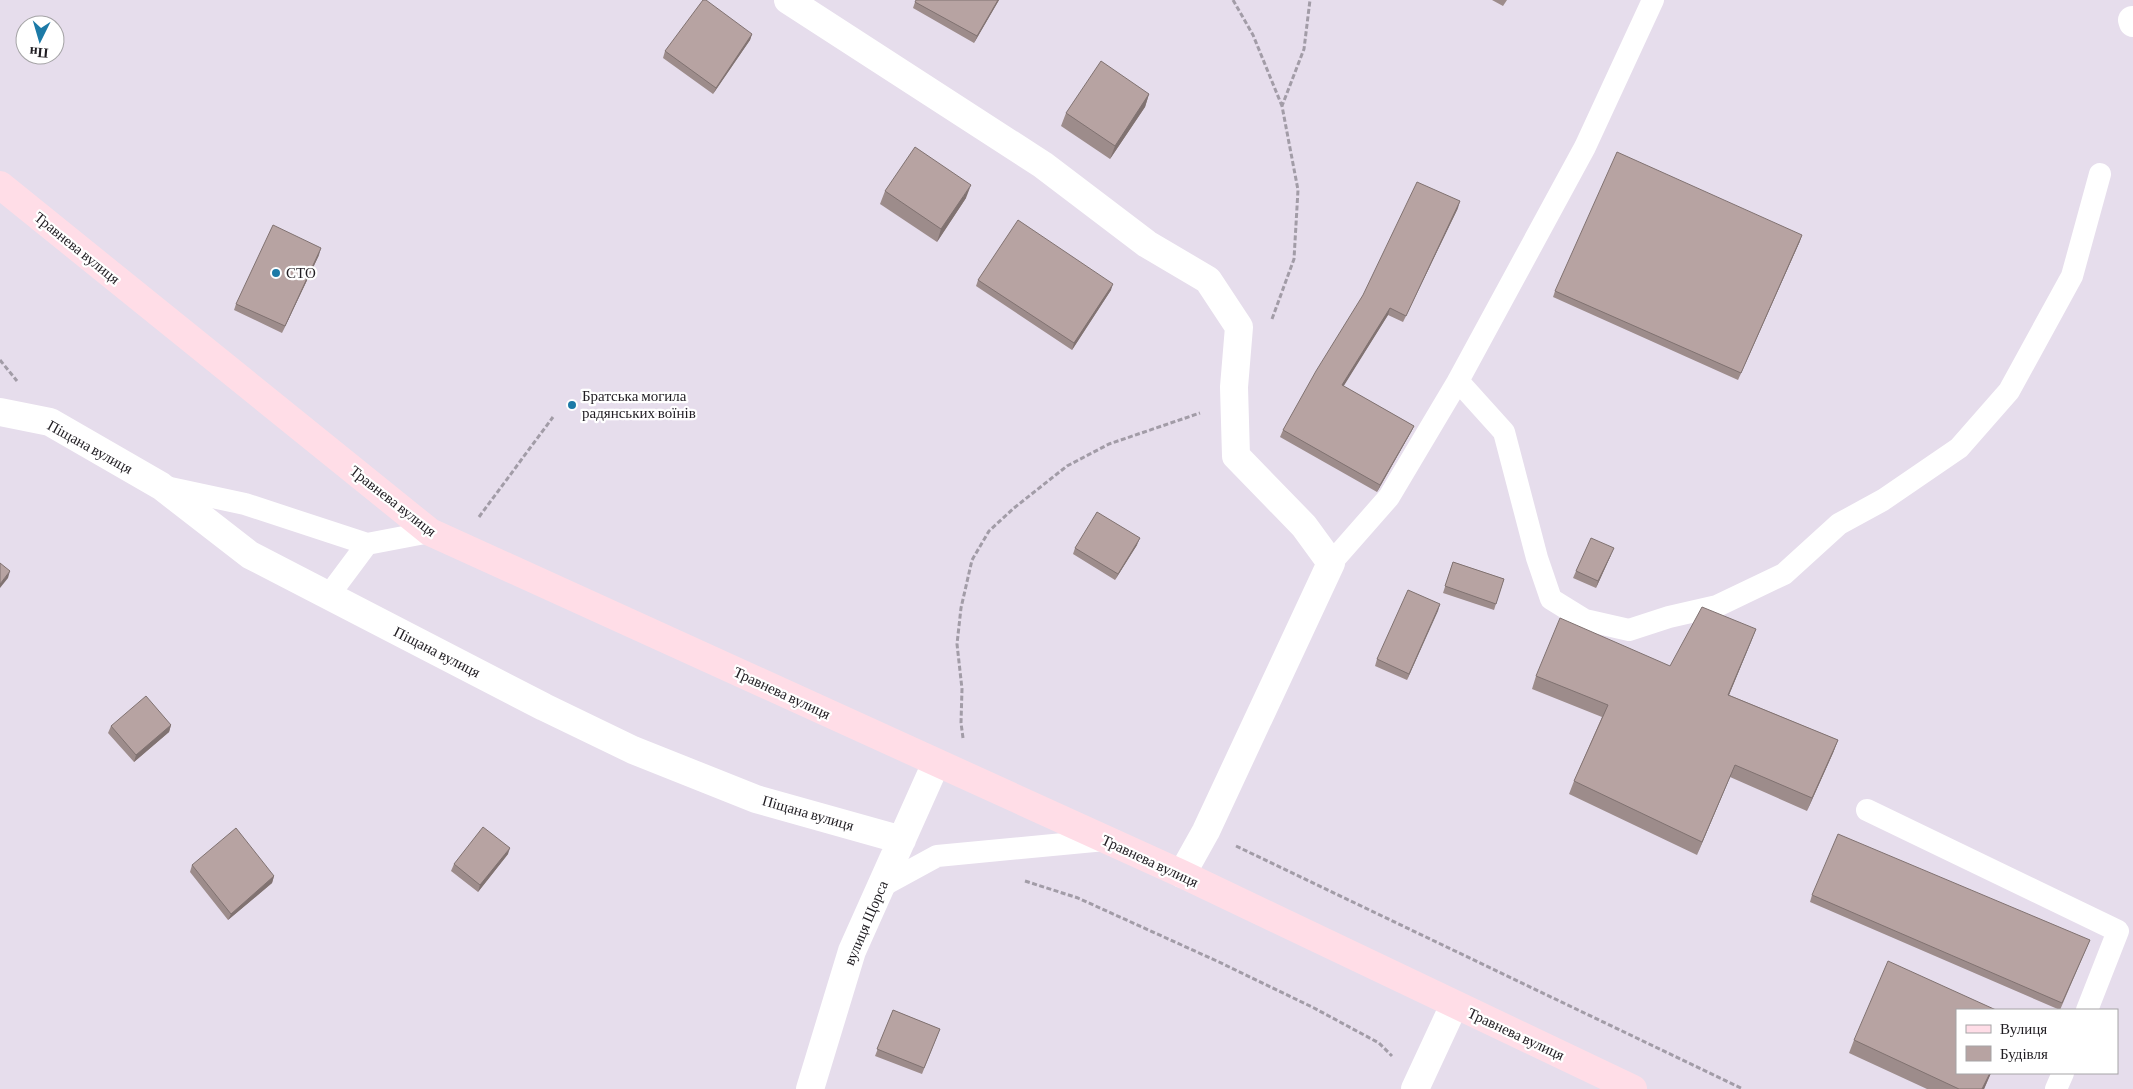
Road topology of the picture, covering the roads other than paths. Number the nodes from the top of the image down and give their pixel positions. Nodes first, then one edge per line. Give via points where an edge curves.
1 (788, 0) edge
2 (1653, 0) edge
3 (2100, 174) dead end
4 (0, 185) edge
5 (1458, 381) junction
6 (0, 412) edge
7 (161, 486) junction
8 (430, 532) junction
9 (367, 544) junction
10 (1331, 563) junction
11 (329, 596) junction
12 (936, 763) junction
13 (1867, 810) dead end
14 (902, 840) junction
15 (1105, 840) junction
16 (1182, 874) junction
17 (882, 886) junction
18 (1454, 1005) junction
19 (2087, 1009) edge
20 (2063, 1074) edge
21 (1416, 1086) edge
22 (810, 1089) edge
23 (1633, 1089) edge
24 (2056, 1089) edge

1 - 10 street via 1043,165 1146,244 1208,280 1239,327 1235,374 1236,456 1304,526
2 - 5 lane via 1585,147
3 - 5 lane via 2072,276 2009,390 1960,448 1883,500 1839,524 1784,574 1717,606 1630,630 1585,620 1551,599 1504,432
4 - 8 street, Травнева вулиця
5 - 10 lane via 1389,497
6 - 7 street, Піщана вулиця via 50,422
7 - 9 lane via 245,504
7 - 11 street, Піщана вулиця via 250,555
8 - 9 lane
8 - 12 street, Травнева вулиця
9 - 11 lane
10 - 16 street via 1206,831
11 - 14 street, Піщана вулиця via 633,750 756,799
12 - 14 street, вулиця Щорса
12 - 15 street, Травнева вулиця
13 - 19 lane via 2118,931
14 - 17 street, вулиця Щорса
15 - 16 street, Травнева вулиця
15 - 17 lane via 938,856
16 - 18 street, Травнева вулиця
17 - 22 street, вулиця Щорса via 852,951
18 - 21 street
18 - 23 street, Травнева вулиця
20 - 24 lane

